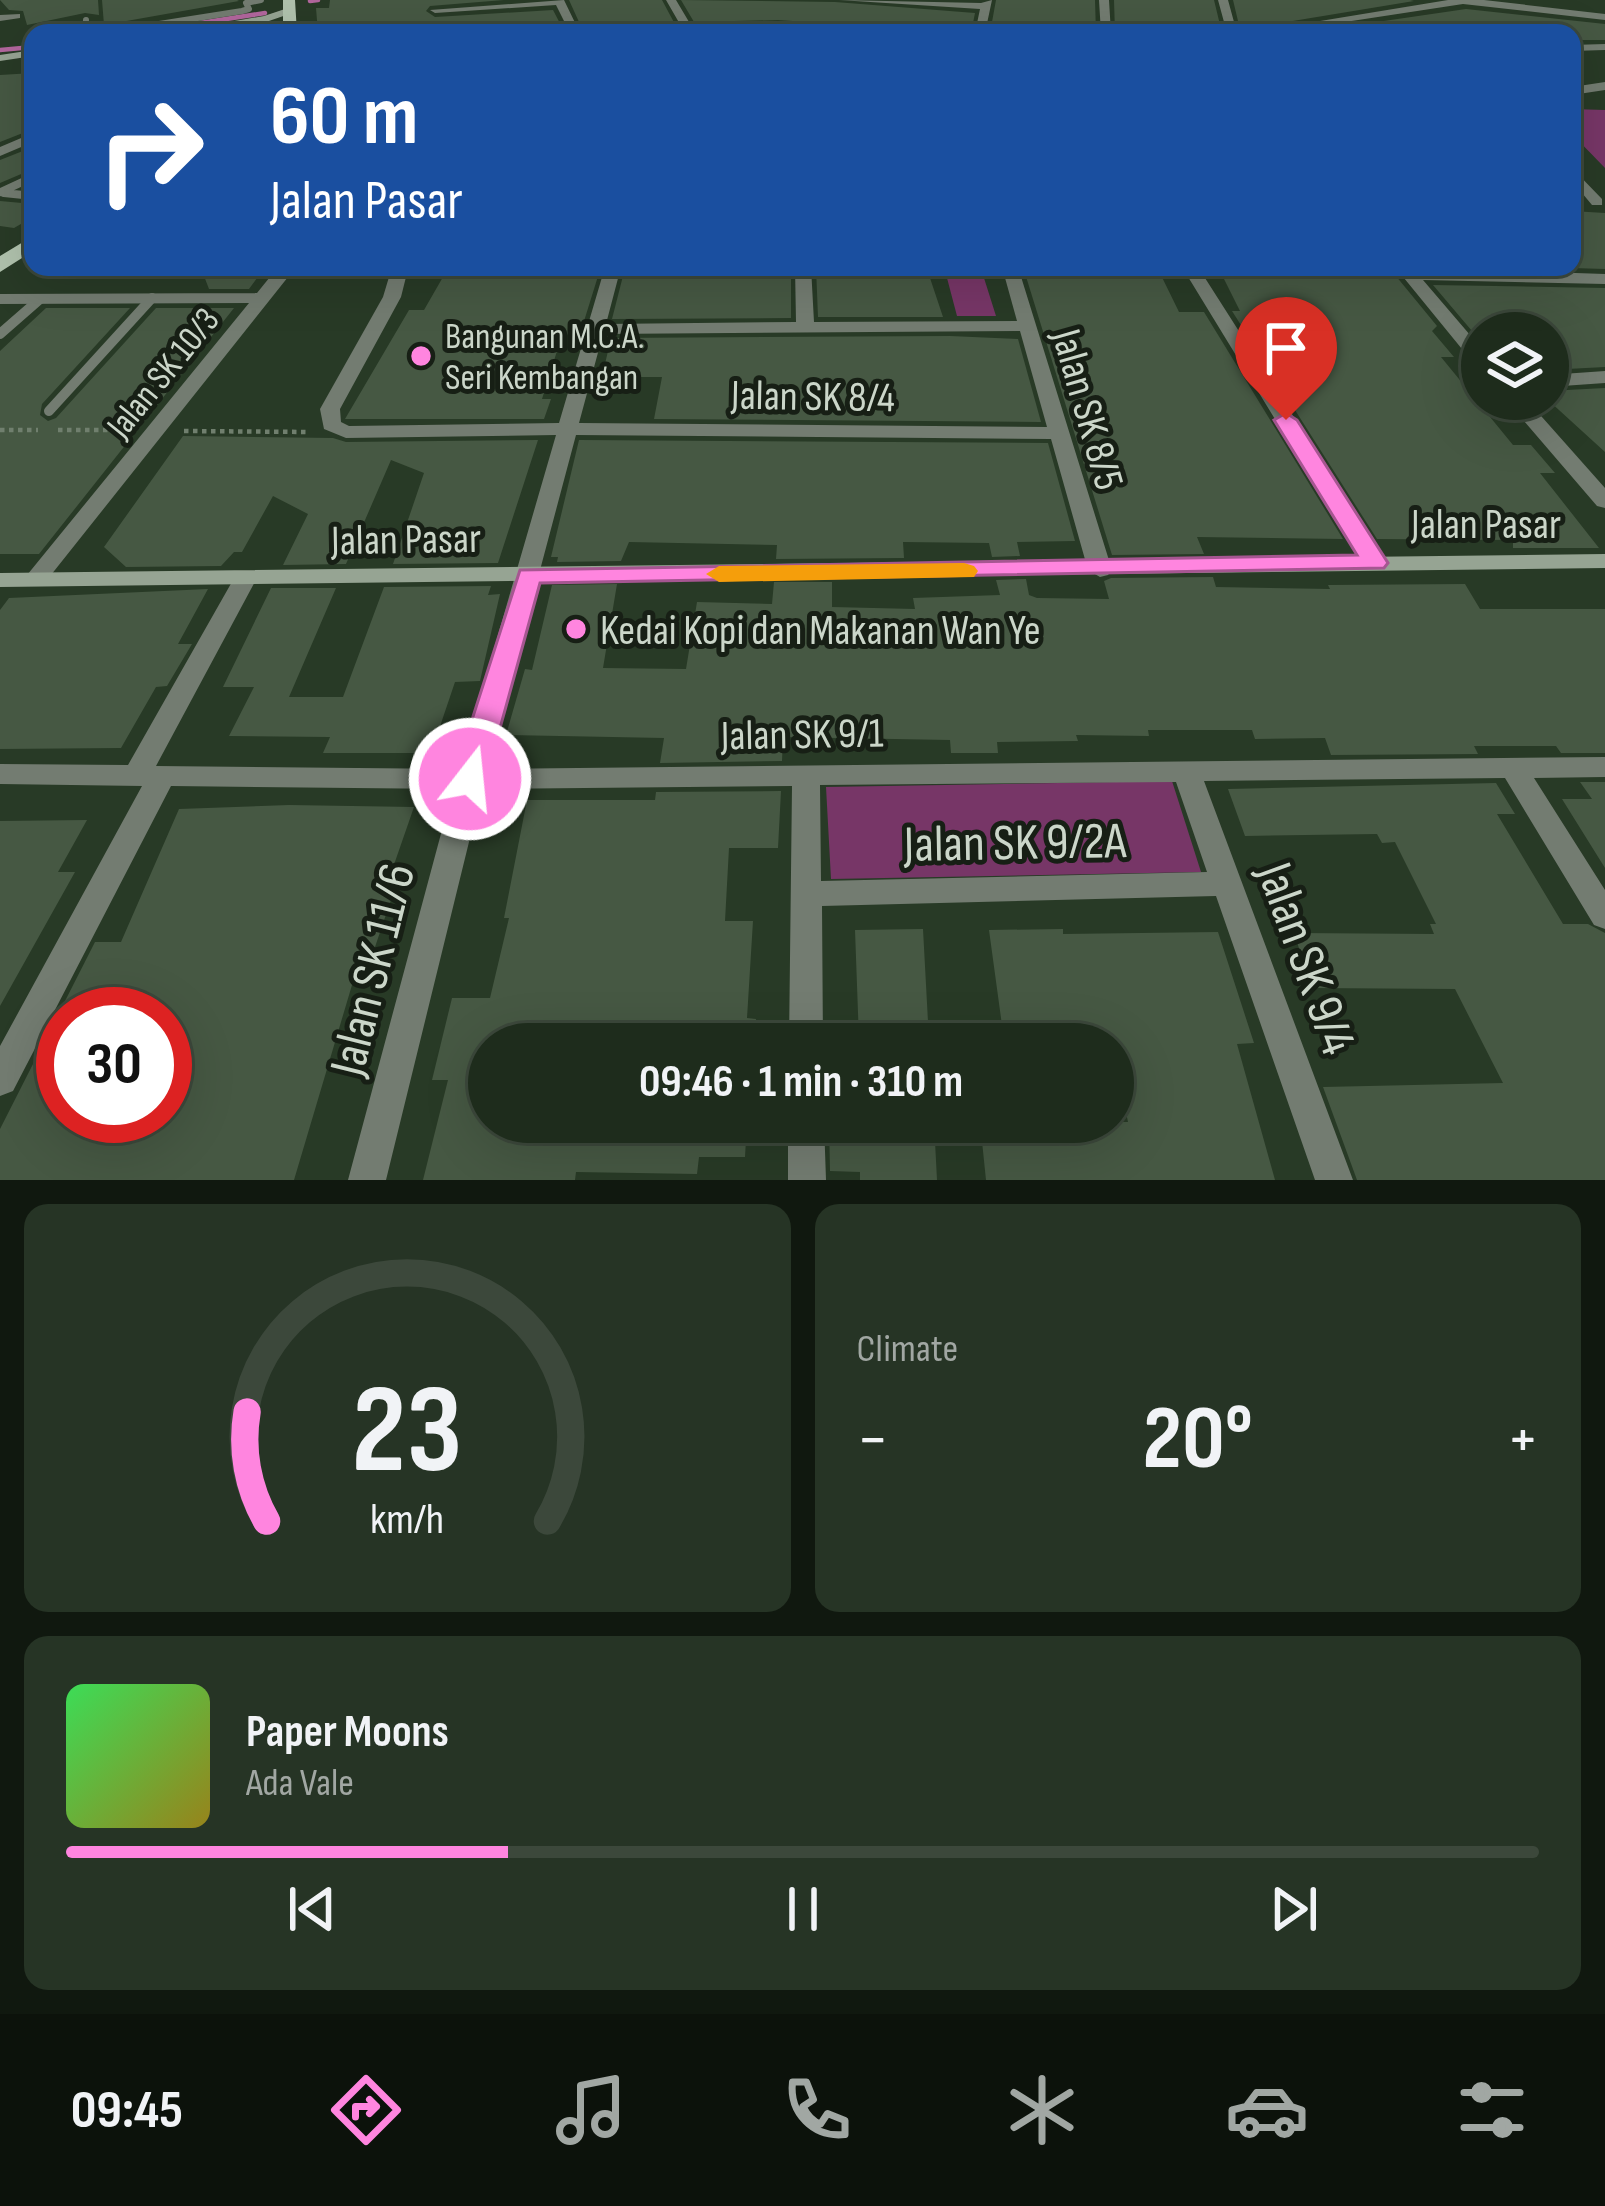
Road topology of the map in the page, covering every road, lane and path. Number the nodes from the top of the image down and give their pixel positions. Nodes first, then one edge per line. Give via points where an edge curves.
1 (261, 0) edge
2 (844, 0) edge
3 (1459, 0) edge
4 (559, 1) edge
5 (987, 3) edge
6 (290, 5) edge
7 (433, 5) edge
8 (16, 16) dead end
9 (1605, 17) edge
10 (0, 18) edge
11 (86, 20) dead end
12 (243, 22) junction
13 (86, 24) edge
14 (159, 24) edge
15 (230, 24) edge
16 (255, 24) edge
17 (1308, 24) edge
18 (24, 181) edge
19 (24, 195) edge
20 (281, 276) edge
21 (398, 276) edge
22 (611, 276) edge
23 (802, 276) edge
24 (1013, 276) edge
25 (1196, 276) edge
26 (1410, 276) edge
27 (1530, 276) edge
28 (1605, 279) edge
29 (152, 298) junction
30 (264, 298) junction
31 (0, 299) edge
32 (40, 299) junction
33 (23, 312) junction
34 (0, 315) edge
35 (1028, 326) junction
36 (805, 328) junction
37 (596, 329) junction
38 (0, 334) edge
39 (1461, 336) edge
40 (1605, 377) edge
41 (1569, 380) edge
42 (49, 411) dead end
43 (1534, 420) edge
44 (567, 429) junction
45 (1059, 433) junction
46 (1605, 501) edge
47 (1605, 561) edge
48 (1375, 563) junction
49 (1100, 570) junction
50 (529, 575) junction
51 (245, 578) junction
52 (0, 580) edge
53 (34, 580) junction
54 (1605, 767) edge
55 (1513, 768) junction
56 (1186, 771) junction
57 (0, 774) edge
58 (806, 775) junction
59 (149, 776) junction
60 (470, 779) junction
61 (1227, 884) junction
62 (806, 894) junction
63 (1605, 916) edge
64 (806, 1023) edge
65 (0, 1080) edge
66 (806, 1143) edge
67 (367, 1180) edge
68 (806, 1180) edge
69 (1334, 1180) edge

1 - 14 lane via 242,11
2 - 5 street
3 - 9 street
3 - 17 street
4 - 7 street
6 - 12 street
8 - 10 street
11 - 13 lane
12 - 15 street
12 - 16 street
18 - 19 lane via 1,192
20 - 30 street
21 - 44 street, Jalan SK 8/4 via 330,409 331,425 346,432
22 - 37 street, Jalan SK 11/6
23 - 36 street
24 - 35 street, Jalan SK 8/5
25 - 48 street
26 - 39 street
27 - 28 street
29 - 30 street, Jalan SK 10/3
29 - 32 street, Jalan SK 10/3
29 - 42 lane
30 - 53 street, Jalan SK 10/3
31 - 32 street, Jalan SK 10/3
32 - 33 lane
33 - 34 lane
33 - 38 lane
35 - 36 street
35 - 45 street, Jalan SK 8/5
36 - 37 street
37 - 44 street, Jalan SK 11/6
40 - 41 street
43 - 46 street
44 - 45 street, Jalan SK 8/4
44 - 50 street, Jalan SK 11/6
45 - 49 street, Jalan SK 8/5
47 - 48 street, Jalan Pasar
48 - 49 street, Jalan Pasar
49 - 50 street, Jalan Pasar
50 - 51 street, Jalan Pasar
50 - 60 street, Jalan SK 11/6
51 - 53 street, Jalan Pasar
51 - 59 street
52 - 53 street, Jalan Pasar
54 - 55 street, Jalan SK 9/1
55 - 56 street, Jalan SK 9/1
55 - 63 street
56 - 58 street, Jalan SK 9/1
56 - 61 street, Jalan SK 9/4
57 - 59 street, Jalan SK 9/1
58 - 60 street, Jalan SK 9/1
58 - 62 street
59 - 60 street, Jalan SK 9/1
59 - 65 street
60 - 67 street, Jalan SK 11/6
61 - 62 street, Jalan SK 9/2A
61 - 69 street, Jalan SK 9/4
62 - 64 street
66 - 68 street

